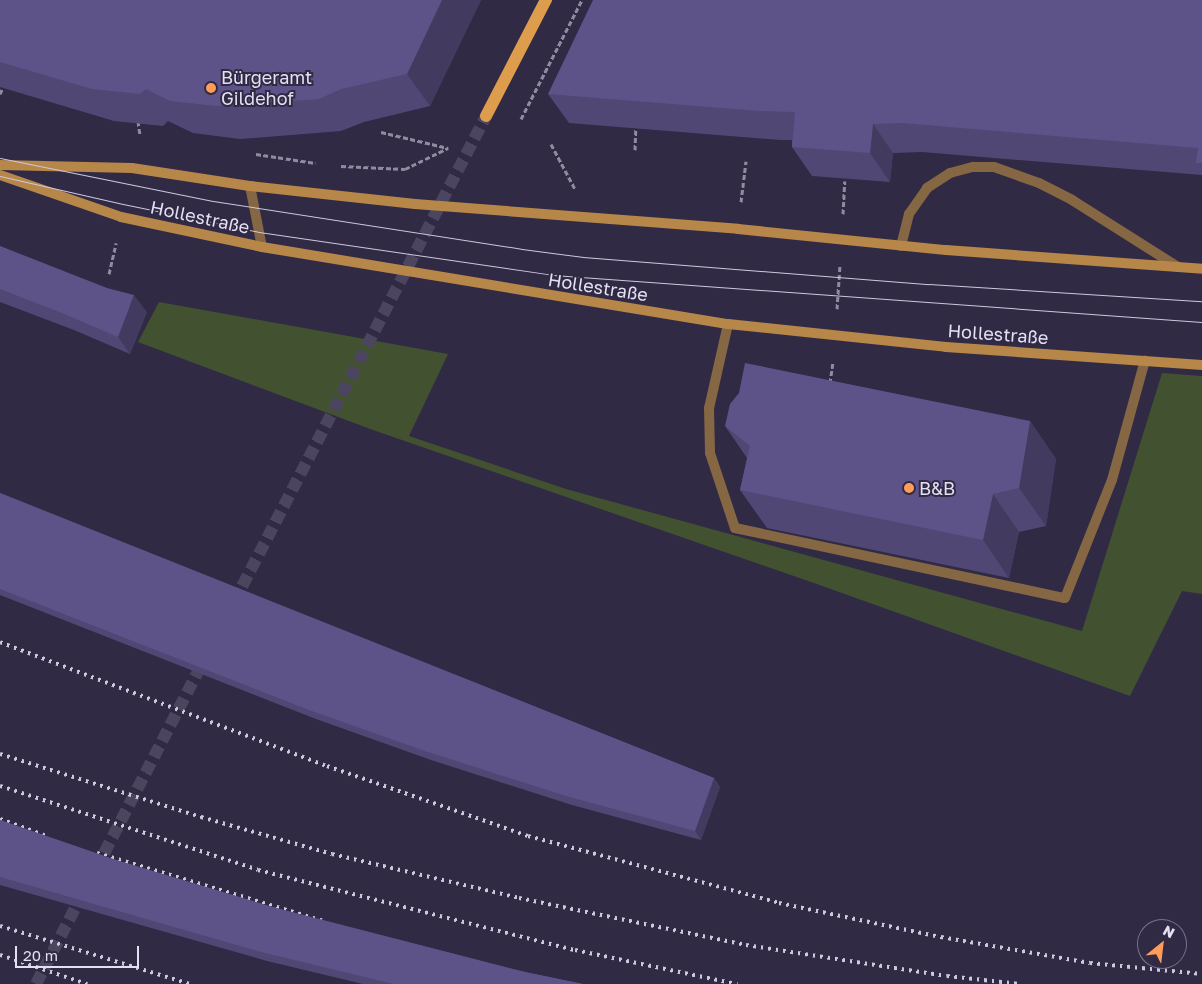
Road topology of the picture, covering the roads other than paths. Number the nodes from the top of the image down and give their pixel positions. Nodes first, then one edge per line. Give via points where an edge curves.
1 (546, 0) edge
2 (486, 116) tunnel mouth
3 (0, 165) edge
4 (0, 175) edge
5 (250, 186) junction
6 (902, 246) junction
7 (262, 247) junction
8 (1178, 268) junction
9 (1202, 269) edge
10 (728, 324) junction
11 (1145, 360) junction
12 (1202, 365) edge

1 - 2 main road
3 - 5 main road, Hollestraße via 132,168
4 - 7 main road, Hollestraße via 121,217
5 - 6 main road, Hollestraße via 415,204 738,229
5 - 7 lane
6 - 8 main road, Hollestraße
6 - 8 lane via 909,214 927,188 950,173 973,167 994,167 1039,183 1072,200
7 - 10 main road, Hollestraße
8 - 9 main road, Hollestraße
10 - 11 main road, Hollestraße via 946,347
10 - 11 lane via 709,408 710,453 735,528 1065,598 1112,480
11 - 12 main road, Hollestraße

